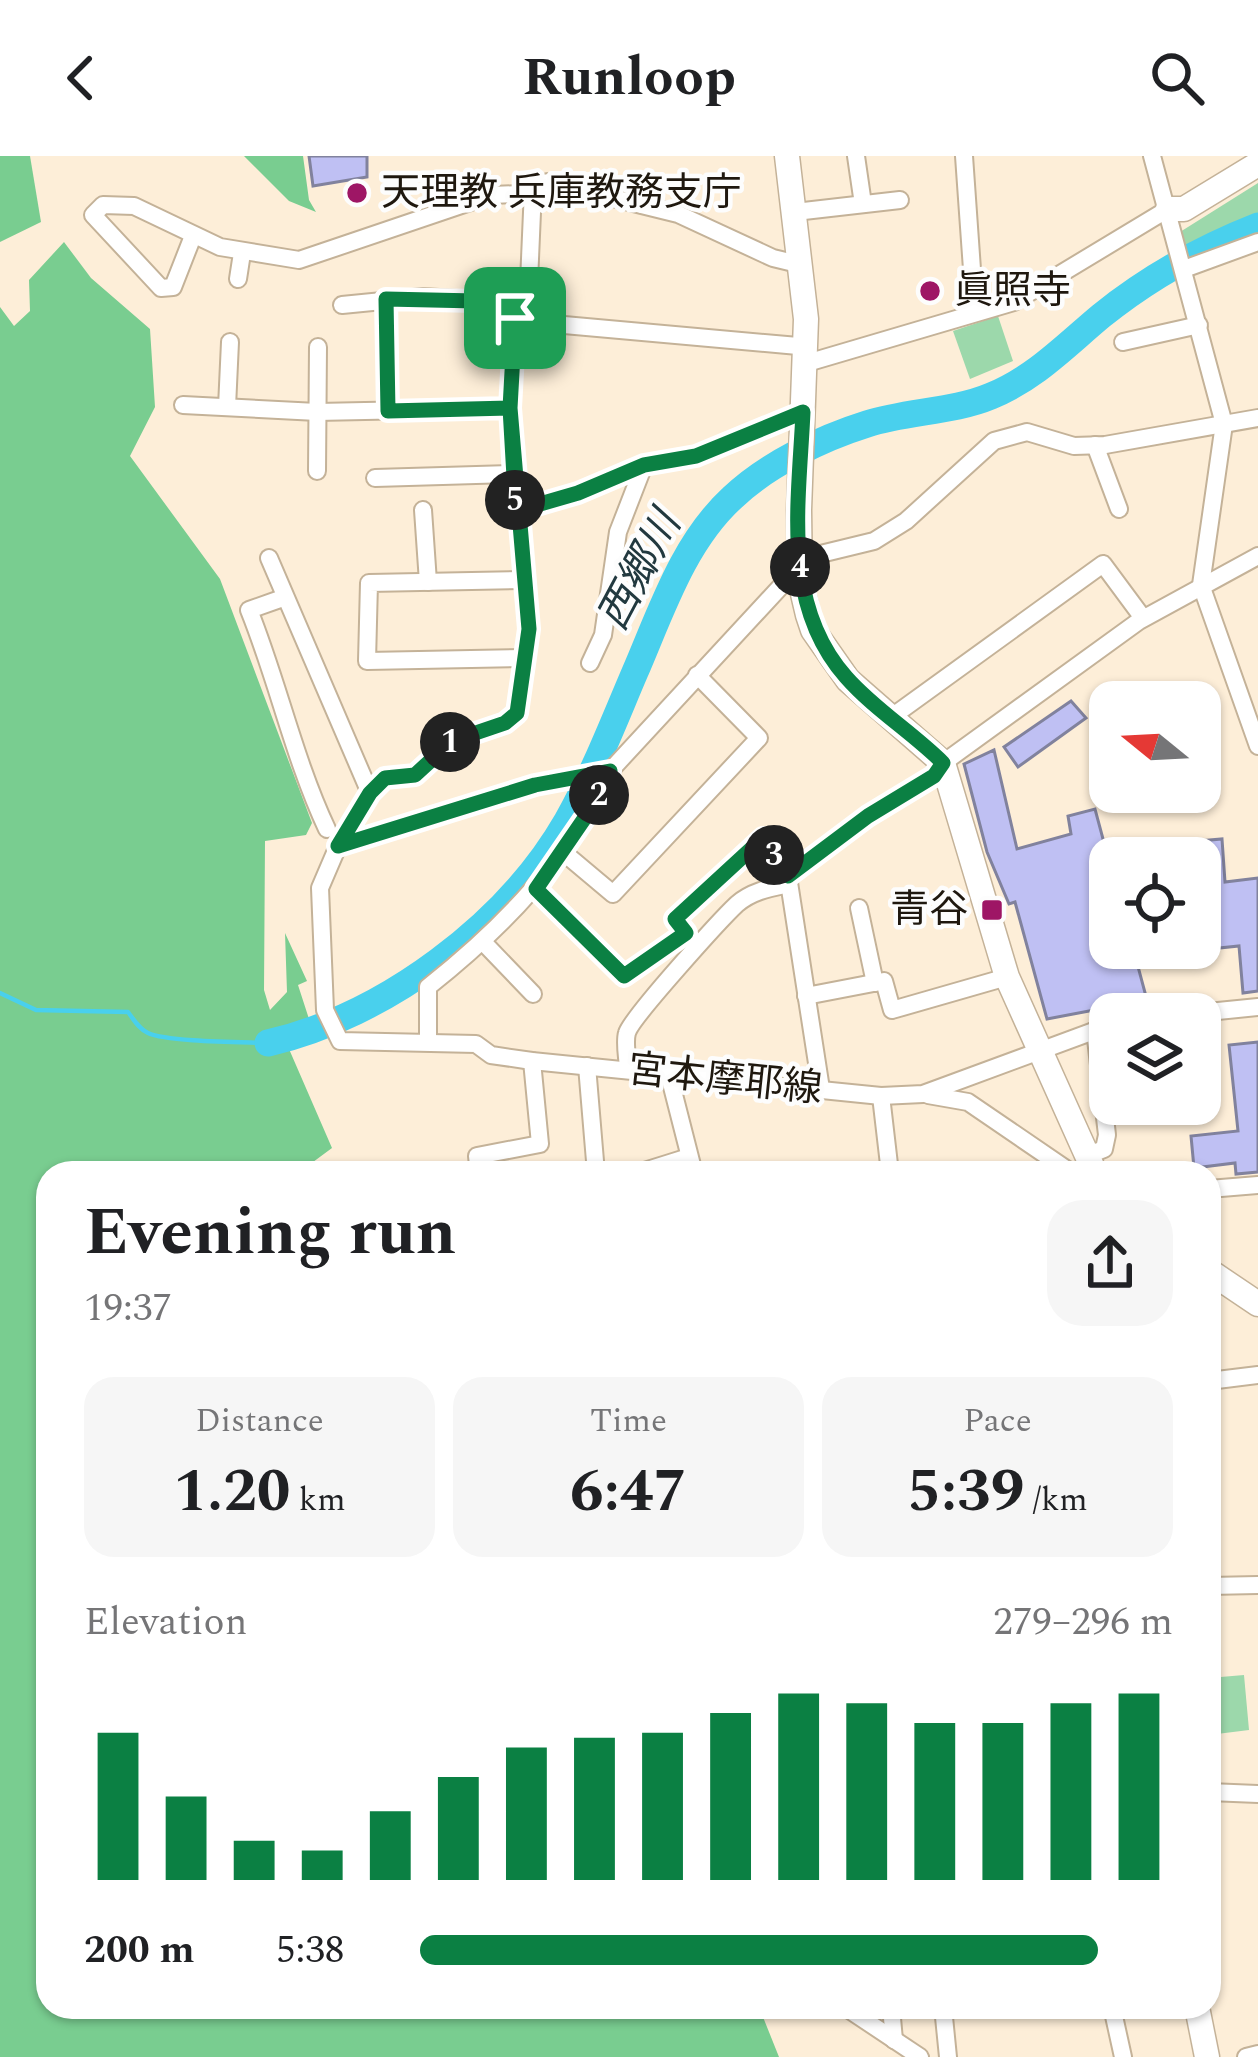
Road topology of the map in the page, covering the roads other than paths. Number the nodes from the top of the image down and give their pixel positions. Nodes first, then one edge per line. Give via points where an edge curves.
1 (787, 156) edge
2 (856, 156) edge
3 (964, 156) edge
4 (1152, 156) edge
5 (1252, 163) edge
6 (533, 189) junction
7 (900, 200) dead end
8 (863, 204) junction
9 (1168, 209) junction
10 (795, 212) junction
11 (193, 236) junction
12 (1258, 242) edge
13 (242, 253) junction
14 (802, 266) junction
15 (1184, 269) junction
16 (238, 279) dead end
17 (386, 299) junction
18 (520, 302) junction
19 (342, 304) dead end
20 (975, 312) junction
21 (553, 324) dead end
22 (1199, 325) junction
23 (230, 342) dead end
24 (1124, 342) dead end
25 (318, 347) dead end
26 (802, 355) junction
27 (183, 405) dead end
28 (227, 407) junction
29 (510, 408) junction
30 (388, 411) junction
31 (317, 412) junction
32 (803, 412) junction
33 (1258, 418) edge
34 (1225, 424) junction
35 (1095, 446) junction
36 (644, 465) junction
37 (317, 471) dead end
38 (514, 474) junction
39 (375, 478) dead end
40 (1119, 509) dead end
41 (423, 510) dead end
42 (516, 511) junction
43 (1258, 556) edge
44 (269, 558) dead end
45 (800, 570) junction
46 (522, 580) junction
47 (428, 582) junction
48 (1201, 585) junction
49 (283, 598) junction
50 (1144, 618) junction
51 (526, 658) junction
52 (590, 663) dead end
53 (698, 675) junction
54 (893, 716) junction
55 (1258, 746) edge
56 (943, 763) junction
57 (607, 771) junction
58 (370, 793) junction
59 (327, 830) dead end
60 (338, 846) junction
61 (563, 852) junction
62 (788, 880) junction
63 (536, 889) junction
64 (859, 908) dead end
65 (484, 943) junction
66 (1007, 977) junction
67 (875, 983) junction
68 (533, 994) dead end
69 (806, 996) junction
70 (1258, 1007) edge
71 (1221, 1011) edge
72 (1089, 1033) edge
73 (428, 1041) junction
74 (1044, 1051) junction
75 (532, 1061) junction
76 (587, 1066) junction
77 (628, 1070) junction
78 (669, 1075) junction
79 (820, 1089) junction
80 (923, 1094) junction
81 (881, 1096) junction
82 (1107, 1125) edge
83 (478, 1161) edge
84 (595, 1161) edge
85 (690, 1161) edge
86 (889, 1161) edge
87 (1073, 1161) edge
88 (1082, 1161) edge
89 (1091, 1161) edge
90 (1258, 1185) edge
91 (1221, 1189) edge
92 (1221, 1279) edge
93 (1258, 1304) edge
94 (1258, 1375) edge
95 (1221, 1380) edge
96 (1258, 1585) edge
97 (1221, 1586) edge
98 (1221, 1792) edge
99 (1258, 1794) edge
100 (862, 2019) edge
101 (892, 2019) edge
102 (944, 2019) edge
103 (1115, 2019) edge
104 (1199, 2019) edge
105 (894, 2040) junction
106 (1258, 2054) edge
107 (920, 2057) edge
108 (949, 2057) edge
109 (1123, 2057) edge
110 (1207, 2057) edge
111 (1246, 2057) edge

1 - 10 street
2 - 8 street
3 - 20 street
4 - 9 street
5 - 9 street via 1184,209
6 - 13 street via 491,195 298,260
6 - 14 street via 548,182 678,214
6 - 18 street via 529,282
7 - 8 street
8 - 10 street
9 - 15 street
9 - 20 street via 1014,302
10 - 14 street
11 - 11 street via 173,287 161,288 93,215 103,206 134,206
11 - 13 street
12 - 15 street
13 - 16 street
14 - 26 street
15 - 22 street
17 - 18 street
17 - 19 street
17 - 30 street
18 - 29 street
20 - 26 street
21 - 26 street
22 - 24 street
22 - 34 street
23 - 28 street
25 - 31 street
26 - 32 street
27 - 28 street
28 - 31 street
29 - 30 street
29 - 38 street
30 - 31 street
31 - 37 street
32 - 36 street via 696,456
32 - 45 street
33 - 34 street
34 - 35 street
34 - 48 street
35 - 40 street
35 - 45 street via 1027,432 994,441 906,521
36 - 42 street
36 - 52 street via 618,532 603,635
38 - 39 street
38 - 42 street
41 - 47 street
42 - 46 street
43 - 48 street
44 - 49 street
45 - 53 street
45 - 54 street via 813,630 833,661
46 - 47 street
46 - 51 street
47 - 51 street via 369,583 367,661
48 - 50 street
48 - 55 street
49 - 58 street
49 - 59 street via 249,610
50 - 54 street via 1103,564
50 - 56 street
51 - 58 street via 517,713 452,741 415,775 385,778
53 - 57 street
53 - 61 street via 759,738 613,894
54 - 56 street
56 - 62 street
56 - 66 street
57 - 60 street
57 - 61 street
58 - 60 street
60 - 73 street, 宮本摩耶線 via 320,888 325,1010 335,1034 340,1041
61 - 63 street
62 - 63 street via 763,838 675,919 686,933 624,976
62 - 69 street
62 - 77 street via 736,905 665,981 627,1031
63 - 65 street
64 - 67 street
65 - 68 street
65 - 73 street via 428,987
66 - 67 street via 892,1010 884,981
66 - 74 street
67 - 69 street
69 - 79 street
70 - 71 street
72 - 74 street, 宮本摩耶線
73 - 75 street, 宮本摩耶線 via 476,1044 491,1055
74 - 80 street, 宮本摩耶線
74 - 88 street
75 - 76 street, 宮本摩耶線
75 - 83 street via 540,1144
76 - 77 street, 宮本摩耶線
76 - 84 street
77 - 78 street, 宮本摩耶線
78 - 79 street, 宮本摩耶線
78 - 85 street
79 - 81 street, 宮本摩耶線
80 - 81 street, 宮本摩耶線
80 - 87 street via 968,1102
81 - 86 street
82 - 89 street via 1104,1149
90 - 91 street
92 - 93 street
94 - 95 street
96 - 97 street
98 - 99 street
100 - 105 street
101 - 105 street
102 - 108 street
103 - 109 street
104 - 110 street
105 - 107 street
106 - 111 street

